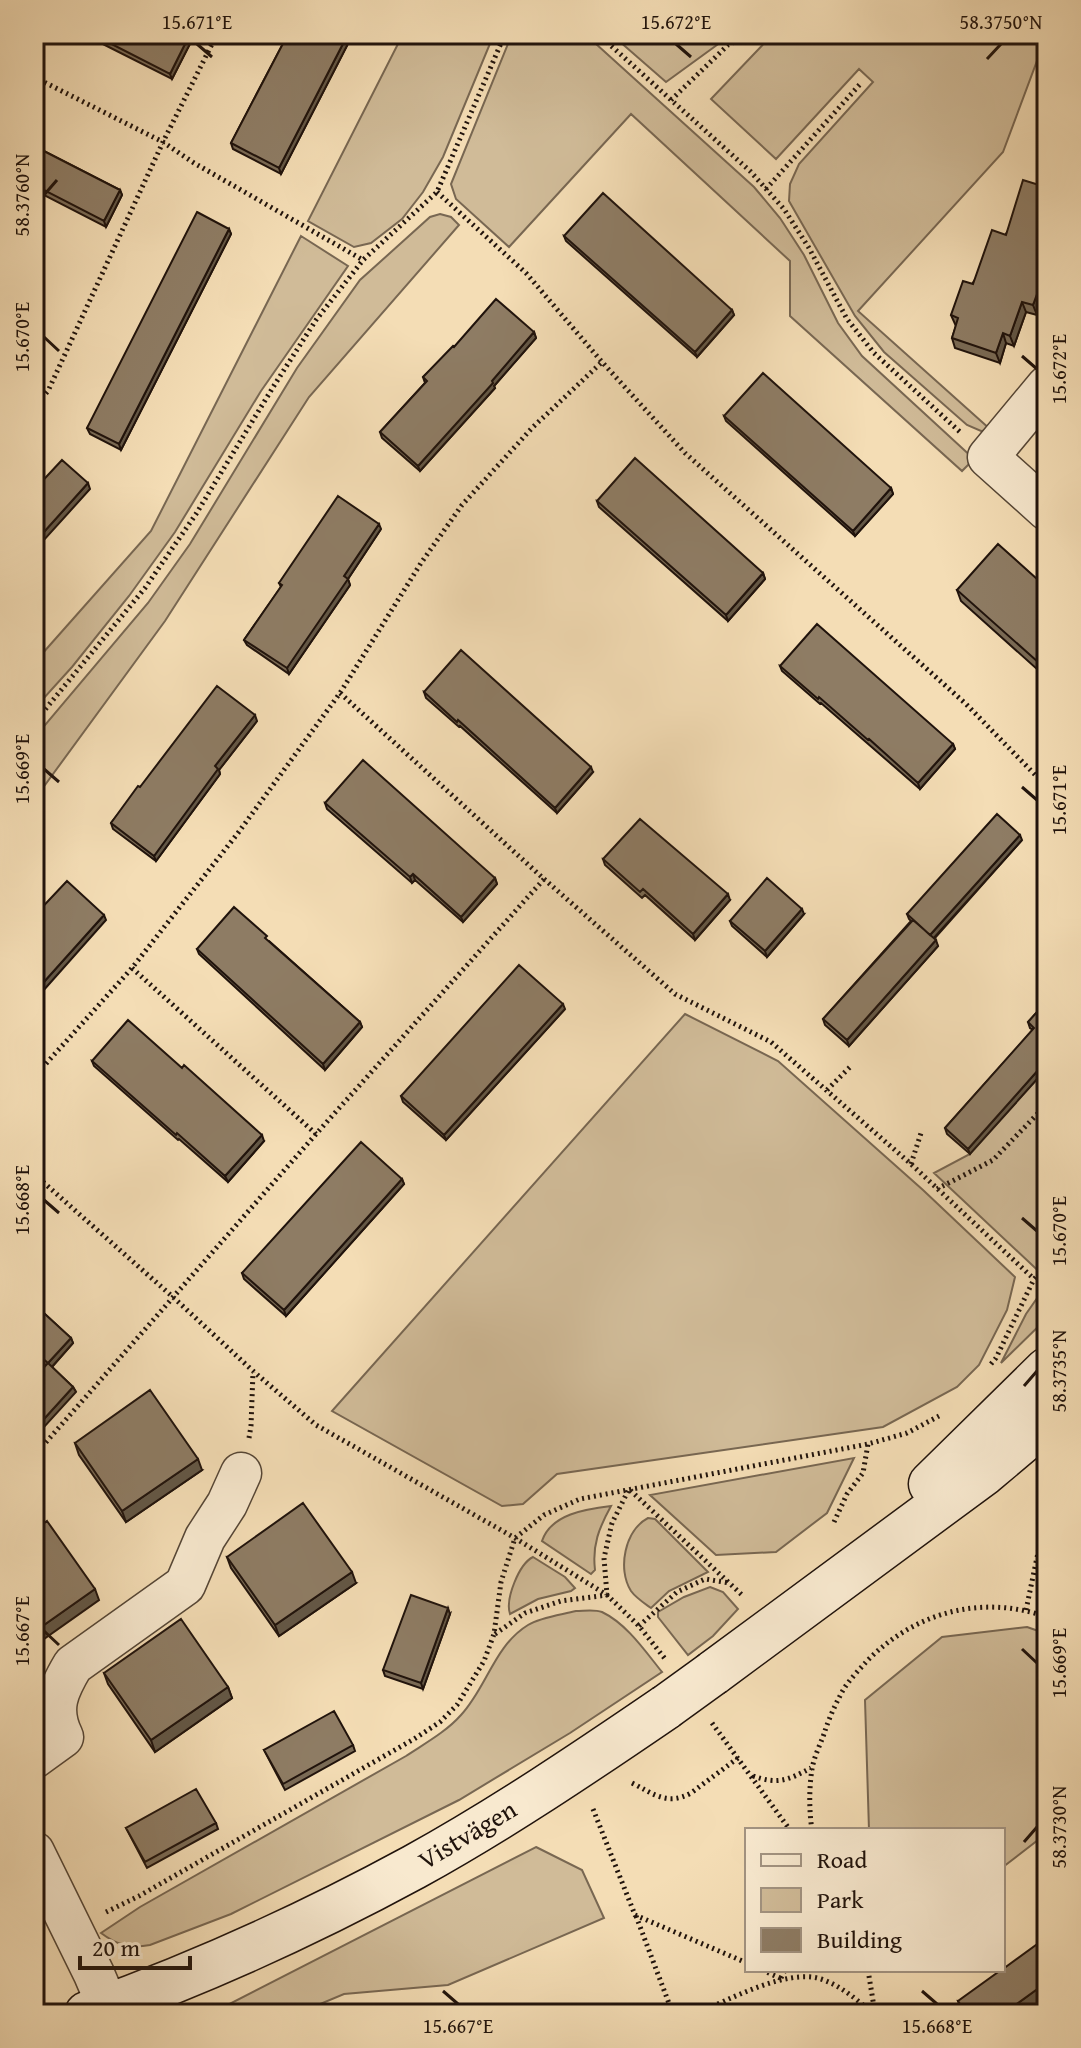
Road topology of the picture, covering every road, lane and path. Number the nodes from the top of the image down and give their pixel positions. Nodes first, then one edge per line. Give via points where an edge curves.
1 (217, 34) edge
2 (505, 34) edge
3 (598, 34) edge
4 (753, 34) edge
5 (34, 77) edge
6 (862, 82) dead end
7 (671, 100) junction
8 (163, 142) junction
9 (766, 189) junction
10 (437, 192) junction
11 (363, 260) junction
12 (602, 362) junction
13 (1047, 386) edge
14 (34, 407) edge
15 (988, 457) junction
16 (1047, 510) edge
17 (340, 693) junction
18 (34, 723) edge
19 (1047, 787) edge
20 (544, 879) junction
21 (132, 968) junction
22 (850, 1067) dead end
23 (34, 1077) edge
24 (827, 1090) junction
25 (1047, 1104) edge
26 (922, 1130) dead end
27 (316, 1134) junction
28 (911, 1164) junction
29 (34, 1174) edge
30 (937, 1189) junction
31 (1047, 1265) edge
32 (1034, 1279) junction
33 (174, 1298) junction
34 (989, 1367) dead end
35 (1047, 1370) edge
36 (253, 1371) junction
37 (943, 1414) dead end
38 (1047, 1420) edge
39 (868, 1444) junction
40 (34, 1456) edge
41 (241, 1473) joint
42 (629, 1489) junction
43 (834, 1522) dead end
44 (515, 1538) junction
45 (1047, 1539) edge
46 (730, 1583) junction
47 (607, 1595) junction
48 (742, 1595) dead end
49 (815, 1598) junction
50 (1026, 1610) junction
51 (1047, 1617) edge
52 (639, 1626) junction
53 (494, 1634) junction
54 (684, 1683) junction
55 (708, 1719) dead end
56 (34, 1758) edge
57 (738, 1758) junction
58 (812, 1768) junction
59 (751, 1776) junction
60 (632, 1783) dead end
61 (593, 1809) dead end
62 (789, 1828) edge
63 (812, 1828) edge
64 (34, 1852) edge
65 (635, 1915) junction
66 (72, 1929) junction
67 (745, 1962) edge
68 (767, 1972) edge
69 (784, 1972) edge
70 (868, 1972) edge
71 (781, 1978) junction
72 (102, 2011) edge
73 (673, 2014) edge
74 (696, 2014) edge
75 (875, 2014) edge

1 - 8 path
2 - 10 path
3 - 7 path
4 - 7 path via 728,45
5 - 8 path
6 - 9 path
7 - 9 path
8 - 11 path
8 - 14 path via 48,391
9 - 15 path via 784,209 847,319 874,353
10 - 11 path
10 - 12 path via 526,273
11 - 18 path via 316,320 145,588
12 - 17 path via 462,505
12 - 19 path via 685,453 966,704
13 - 15 street
15 - 16 street
17 - 20 path
17 - 21 path
20 - 24 path via 675,994 771,1042
20 - 27 path
21 - 23 path
21 - 27 path
22 - 24 path
24 - 28 path
25 - 30 path via 993,1160
26 - 28 path
27 - 33 path
28 - 30 path
29 - 33 path
30 - 32 path
31 - 32 path
32 - 34 path
33 - 36 path
33 - 40 path
35 - 49 main road, Vistvägen
36 - 41 path via 251,1426
36 - 44 path via 316,1425
37 - 39 path via 907,1433
38 - 49 main road, Vistvägen
39 - 42 path
39 - 43 path via 863,1473
41 - 56 street via 185,1585 73,1665 56,1705 63,1737
42 - 44 path via 580,1499 544,1515
42 - 46 path
42 - 47 path via 612,1523 604,1558
44 - 47 path
44 - 53 path via 501,1582
45 - 50 path via 1039,1548
46 - 48 path
46 - 52 path via 705,1579 677,1592
47 - 52 path
47 - 53 path via 561,1601 525,1613
49 - 54 main road, Vistvägen
50 - 51 path
50 - 58 path via 960,1609 911,1626 881,1646 841,1692
52 - 54 path
53 - 66 path via 470,1685 440,1722 139,1896
54 - 72 main road, Vistvägen via 546,1787 415,1866 322,1914
55 - 57 path
57 - 59 path
57 - 60 path via 684,1797 668,1801
58 - 59 path via 789,1780 769,1782
58 - 63 path
59 - 62 path
61 - 65 path
64 - 66 street
65 - 67 path
65 - 73 path
66 - 72 street
68 - 71 path
69 - 71 path
70 - 75 path
71 - 74 path
71 - 75 path via 819,1978

